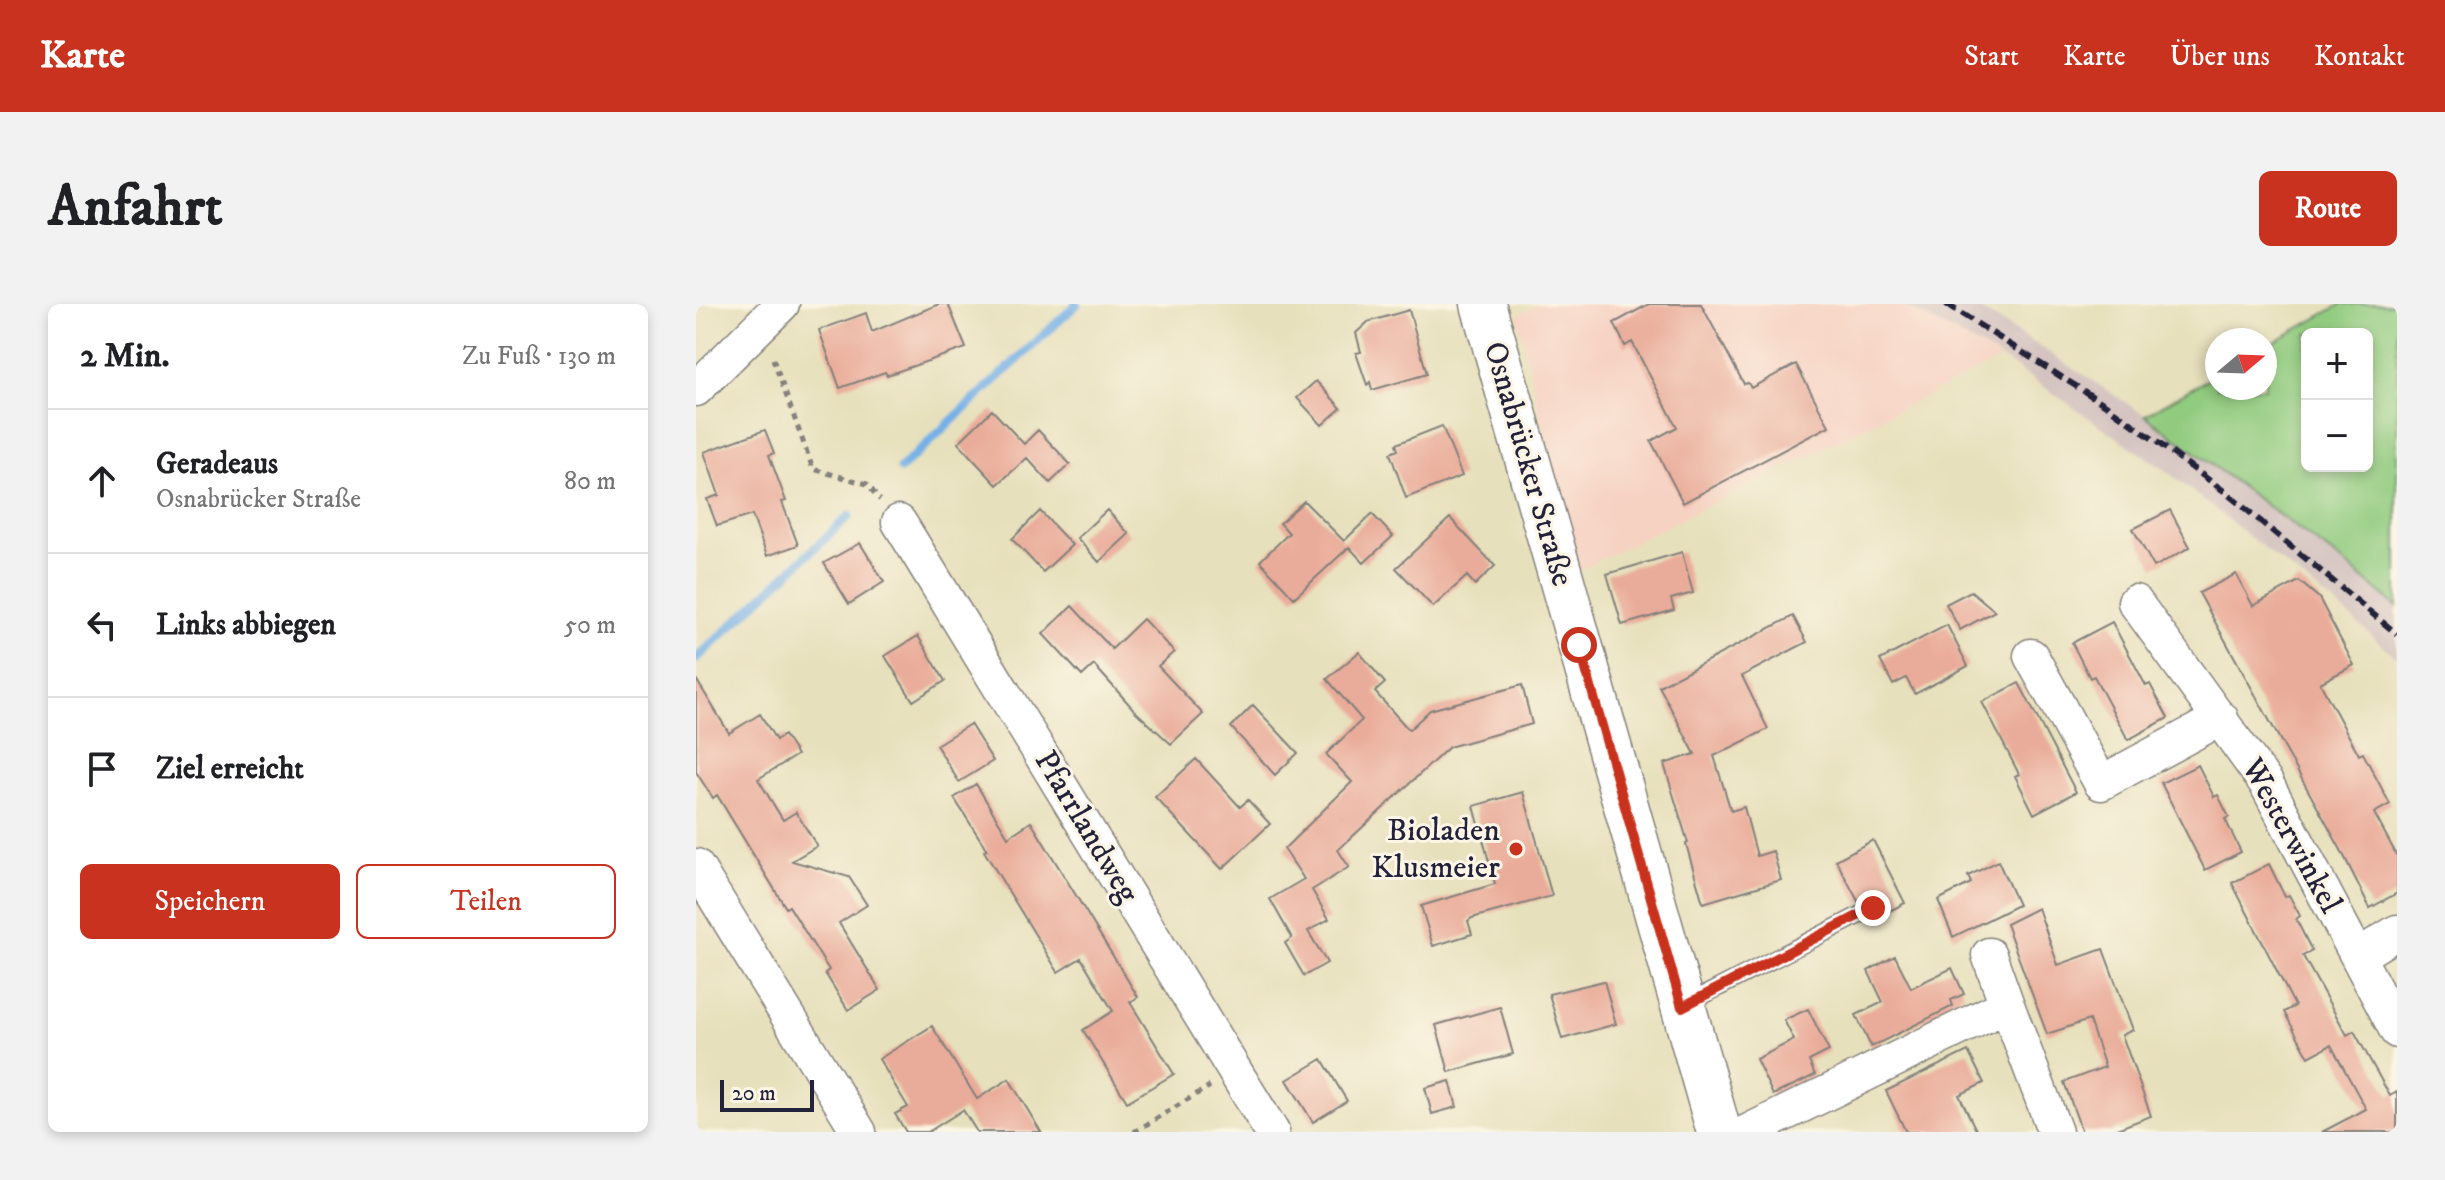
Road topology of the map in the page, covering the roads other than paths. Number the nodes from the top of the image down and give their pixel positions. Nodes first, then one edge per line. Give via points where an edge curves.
1 (1483, 304) edge
2 (772, 315) edge
3 (696, 389) edge
4 (899, 522) road end
5 (2135, 602) dead end
6 (2031, 656) dead end
7 (2221, 718) junction
8 (696, 866) edge
9 (1873, 908) dead end
10 (2397, 932) edge
11 (1989, 955) dead end
12 (2358, 956) junction
13 (2007, 1005) junction
14 (1682, 1007) junction
15 (2397, 1031) edge
16 (859, 1132) edge
17 (1272, 1132) edge
18 (1719, 1132) edge
19 (1747, 1132) edge
20 (2055, 1132) edge

1 - 14 main road, Osnabrücker Straße
2 - 3 street
4 - 17 street, Pfarrlandweg
5 - 7 street, Westerwinkel
6 - 7 street via 2101,783
7 - 12 street, Westerwinkel via 2266,783
8 - 16 street
9 - 14 lane
10 - 12 street
11 - 13 street
12 - 15 street, Westerwinkel
13 - 19 street
13 - 20 street
14 - 18 main road, Osnabrücker Straße

